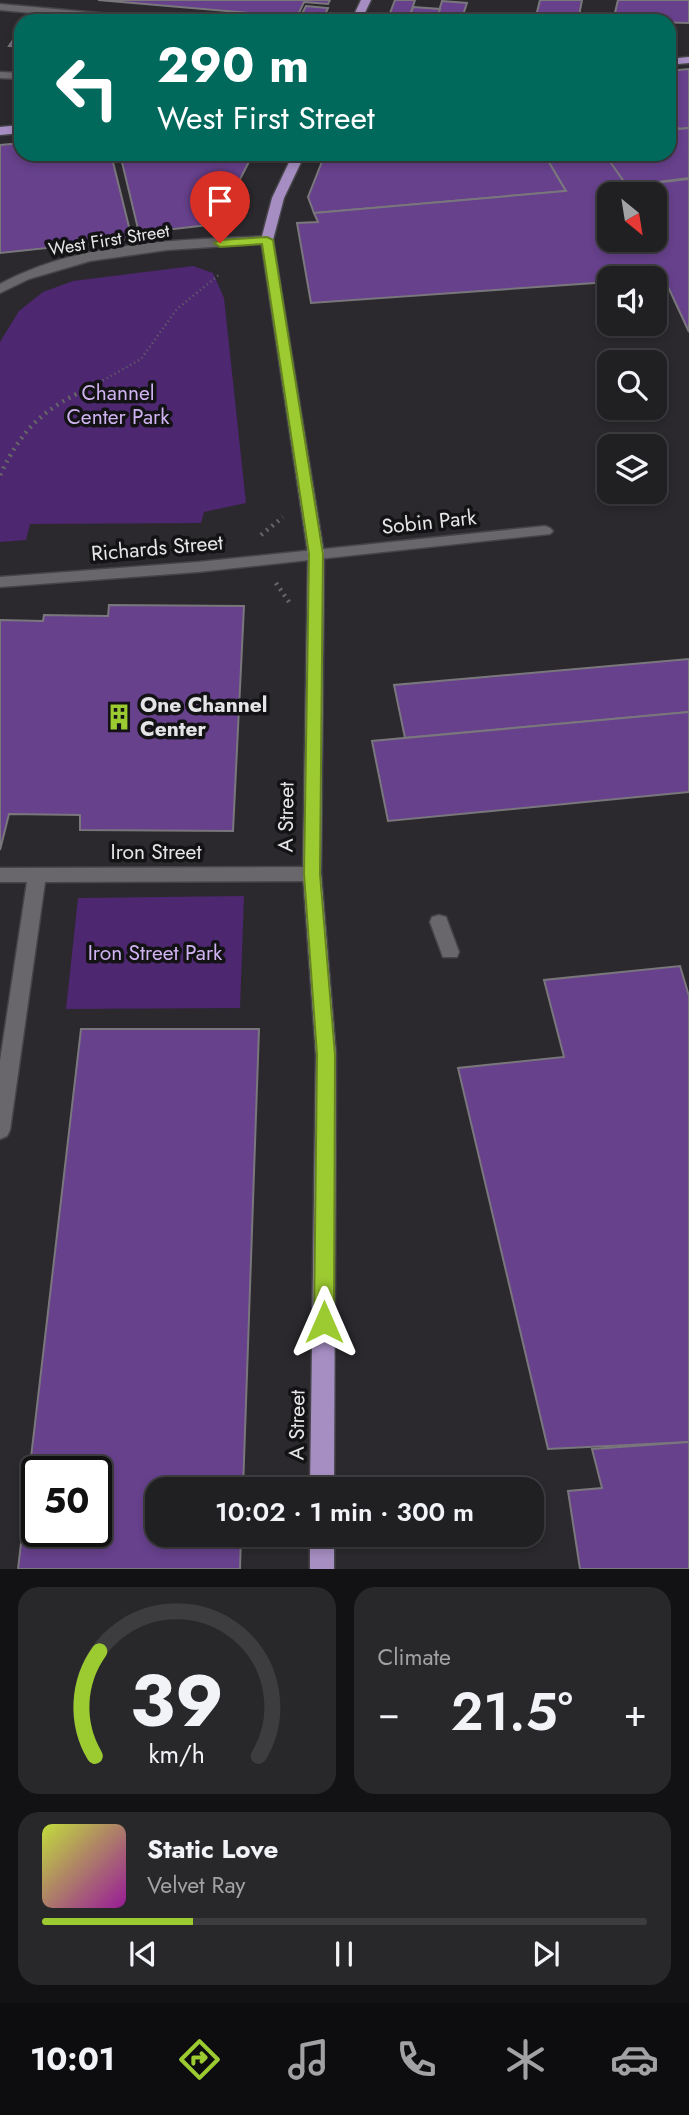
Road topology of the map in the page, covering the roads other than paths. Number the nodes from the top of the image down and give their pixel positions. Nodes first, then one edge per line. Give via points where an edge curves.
1 (0, 7) edge
2 (77, 14) edge
3 (296, 161) edge
4 (267, 240) junction
5 (29, 272) junction
6 (0, 274) edge
7 (0, 289) edge
8 (545, 531) dead end
9 (316, 554) junction
10 (0, 582) edge
11 (312, 874) junction
12 (0, 875) edge
13 (37, 875) junction
14 (439, 922) dead end
15 (450, 952) dead end
16 (0, 1130) edge
17 (322, 1477) edge
18 (322, 1547) edge
19 (322, 1569) edge

1 - 2 street
3 - 4 main road, A Street via 274,210
4 - 5 street, West First Street via 125,253
4 - 9 main road, A Street
5 - 6 street, West First Street via 14,269
5 - 7 street
8 - 9 street, Sobin Park
9 - 10 street, Richards Street
9 - 11 main road, A Street
11 - 13 street, Iron Street
11 - 17 main road, A Street via 326,1055
12 - 13 street, Iron Street
13 - 16 street
14 - 15 street
18 - 19 main road

